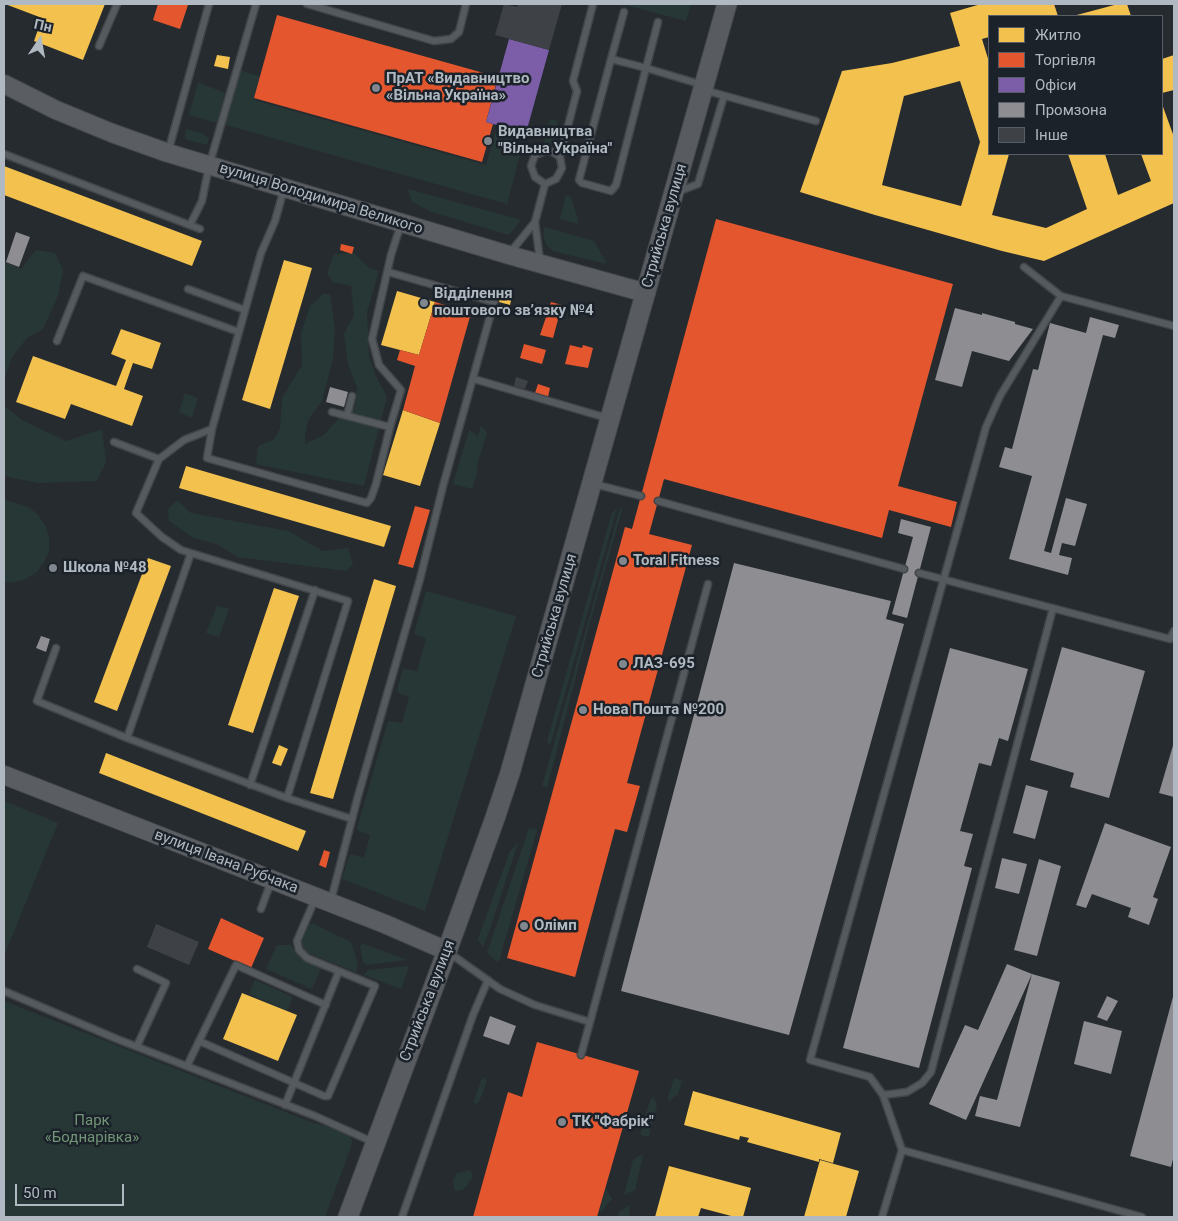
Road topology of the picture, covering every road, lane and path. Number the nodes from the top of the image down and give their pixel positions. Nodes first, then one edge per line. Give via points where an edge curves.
1 (116, 4) edge
2 (209, 4) edge
3 (256, 4) edge
4 (307, 4) edge
5 (466, 4) edge
6 (594, 4) edge
7 (727, 4) edge
8 (624, 12) dead end
9 (658, 22) dead end
10 (99, 46) dead end
11 (611, 58) junction
12 (646, 68) junction
13 (4, 84) edge
14 (704, 87) junction
15 (724, 96) junction
16 (816, 121) dead end
17 (168, 153) junction
18 (4, 154) edge
19 (560, 157) junction
20 (209, 166) junction
21 (545, 184) junction
22 (284, 189) junction
23 (674, 194) junction
24 (535, 222) junction
25 (401, 223) junction
26 (190, 226) junction
27 (200, 229) dead end
28 (508, 255) junction
29 (540, 264) junction
30 (1024, 267) dead end
31 (388, 272) junction
32 (188, 289) dead end
33 (646, 293) junction
34 (1061, 296) junction
35 (245, 310) junction
36 (1174, 326) edge
37 (239, 332) junction
38 (58, 341) dead end
39 (474, 379) junction
40 (352, 396) dead end
41 (332, 412) dead end
42 (347, 416) junction
43 (611, 419) junction
44 (390, 427) junction
45 (212, 429) junction
46 (114, 442) dead end
47 (159, 459) junction
48 (593, 483) junction
49 (641, 496) dead end
50 (658, 501) dead end
51 (191, 553) junction
52 (904, 569) dead end
53 (919, 573) dead end
54 (944, 579) junction
55 (708, 584) dead end
56 (315, 590) junction
57 (1053, 608) junction
58 (1174, 630) edge
59 (56, 648) dead end
60 (127, 738) junction
61 (4, 775) edge
62 (250, 785) junction
63 (287, 798) junction
64 (352, 819) junction
65 (272, 880) junction
66 (323, 900) junction
67 (261, 909) dead end
68 (447, 951) junction
69 (137, 970) dead end
70 (339, 971) junction
71 (488, 980) junction
72 (4, 991) edge
73 (326, 1004) junction
74 (590, 1022) junction
75 (199, 1041) junction
76 (137, 1046) junction
77 (581, 1055) dead end
78 (187, 1066) junction
79 (294, 1082) junction
80 (883, 1094) junction
81 (285, 1105) junction
82 (375, 1142) junction
83 (902, 1150) junction
84 (348, 1217) edge
85 (402, 1217) edge
86 (882, 1217) edge
87 (1142, 1217) edge

1 - 10 lane
2 - 17 lane via 195,44
3 - 20 lane
4 - 5 lane via 434,41 451,39 459,32
6 - 19 lane via 573,81 578,91
7 - 14 main road, Стрийська вулиця
8 - 11 lane
9 - 12 lane
11 - 12 lane
11 - 12 lane via 579,180 582,183 611,191 616,185
12 - 14 lane
13 - 17 main road, вулиця Володимира Великого via 112,134
14 - 15 lane
14 - 23 main road, Стрийська вулиця
15 - 16 lane
15 - 23 lane via 698,184
17 - 20 main road, вулиця Володимира Великого
18 - 26 lane
19 - 21 lane via 562,168 556,179
19 - 21 lane via 546,151 536,155 531,166 535,177
20 - 22 main road, вулиця Володимира Великого
20 - 26 lane via 202,200
21 - 24 lane
22 - 25 main road, вулиця Володимира Великого
22 - 35 lane
23 - 33 main road, Стрийська вулиця
24 - 28 lane
24 - 29 lane
25 - 28 main road, вулиця Володимира Великого
25 - 31 lane
26 - 27 lane
28 - 29 main road, вулиця Володимира Великого
29 - 33 main road, вулиця Володимира Великого
30 - 34 lane
31 - 39 lane via 494,302
31 - 44 lane via 372,339 379,365 401,390
32 - 35 lane
33 - 43 main road, Стрийська вулиця
34 - 36 lane
34 - 54 lane via 1000,396 986,427
35 - 37 lane
37 - 38 lane via 83,276
37 - 45 lane
39 - 43 lane
39 - 64 lane
40 - 42 lane
41 - 42 lane
42 - 44 lane
43 - 48 main road, Стрийська вулиця
44 - 45 lane via 376,484 367,503 207,458
45 - 47 lane via 184,440
46 - 47 lane
47 - 51 lane via 136,513 162,537
48 - 49 lane
48 - 68 main road, Стрийська вулиця via 510,773
50 - 52 lane
51 - 56 lane
51 - 60 lane
53 - 54 lane
54 - 57 lane
54 - 80 lane via 810,1060 870,1078
55 - 74 lane
56 - 62 lane
56 - 63 lane via 348,601
57 - 58 lane via 1170,639
57 - 80 lane via 931,1072 922,1083 907,1092
59 - 60 lane via 37,701
60 - 62 lane
61 - 65 main road, вулиця Івана Рубчака
62 - 63 lane
63 - 64 lane
64 - 66 lane
65 - 66 main road, вулиця Івана Рубчака
65 - 67 lane
66 - 68 main road, вулиця Івана Рубчака
66 - 70 lane via 297,940 299,950 307,958
68 - 71 lane
68 - 82 main road, Стрийська вулиця
69 - 76 lane via 166,982
70 - 73 lane
70 - 79 lane via 375,986 328,1096
71 - 74 lane via 535,1005
71 - 85 lane
72 - 76 lane
73 - 75 lane via 236,965
73 - 79 lane
74 - 77 lane
75 - 78 lane
75 - 79 lane
76 - 78 lane
78 - 81 lane
79 - 81 lane
80 - 83 lane
81 - 82 lane
82 - 84 main road, Стрийська вулиця
83 - 86 lane
83 - 87 lane

